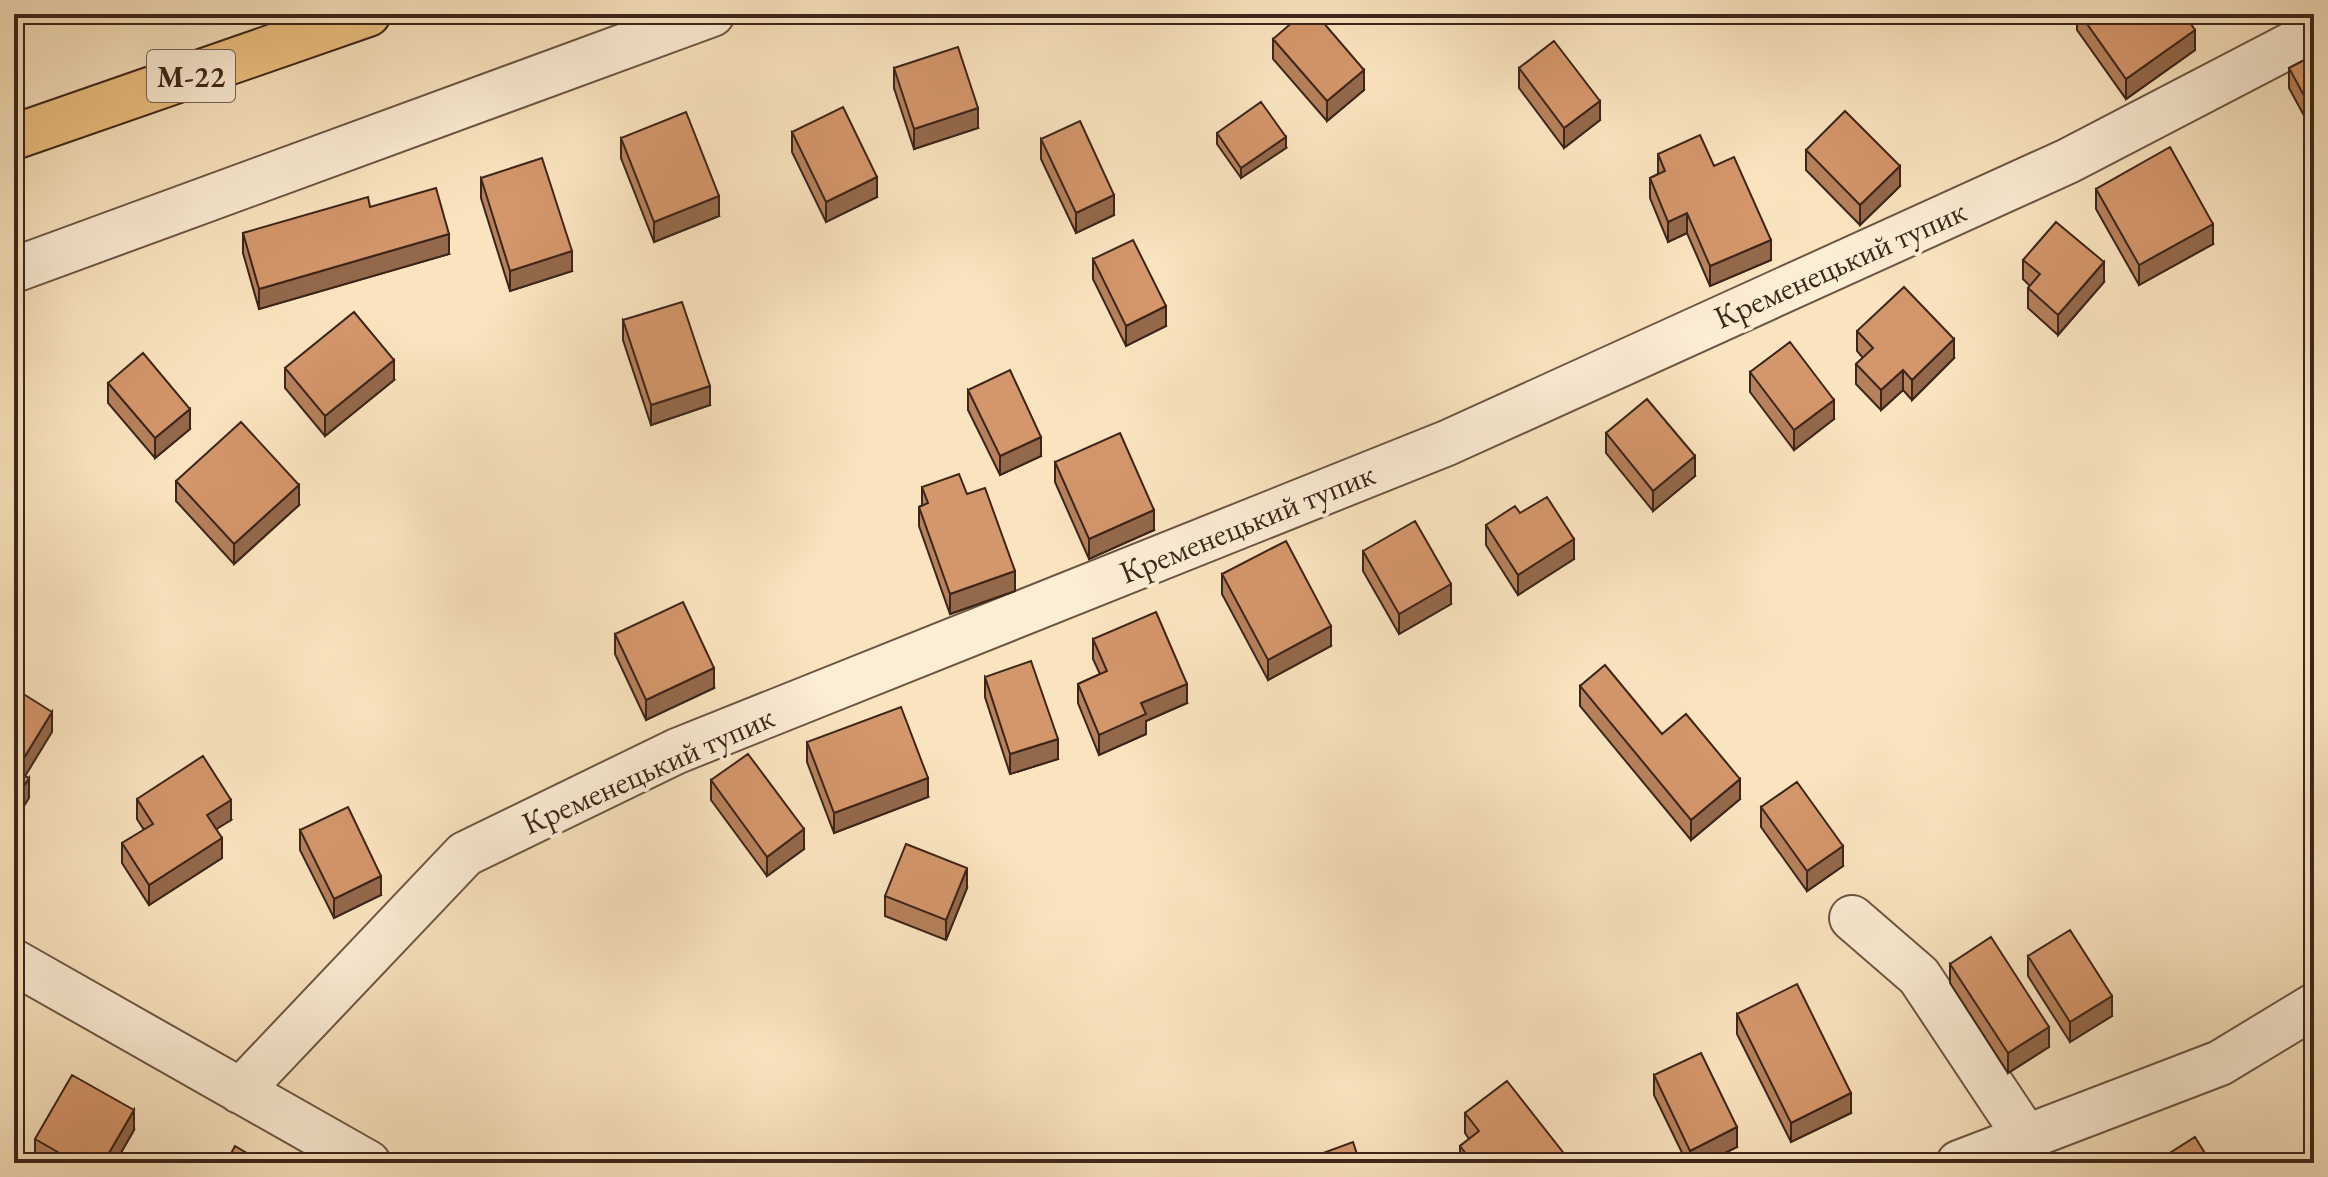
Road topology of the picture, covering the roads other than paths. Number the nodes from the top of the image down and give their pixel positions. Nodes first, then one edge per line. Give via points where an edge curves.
1 (368, 14) edge
2 (712, 14) edge
3 (2314, 33) edge
4 (14, 137) edge
5 (14, 270) edge
6 (1852, 918) dead end
7 (14, 962) edge
8 (2314, 1006) edge
9 (240, 1091) junction
10 (2026, 1137) junction
11 (368, 1163) edge
12 (1959, 1163) edge

1 - 4 highway, М-22
2 - 5 street
3 - 9 street, Кременецький тупик via 2068,161 1447,443 677,751 465,854
6 - 10 street via 1919,976
7 - 9 street
8 - 10 street via 2220,1063
9 - 11 street
10 - 12 street

